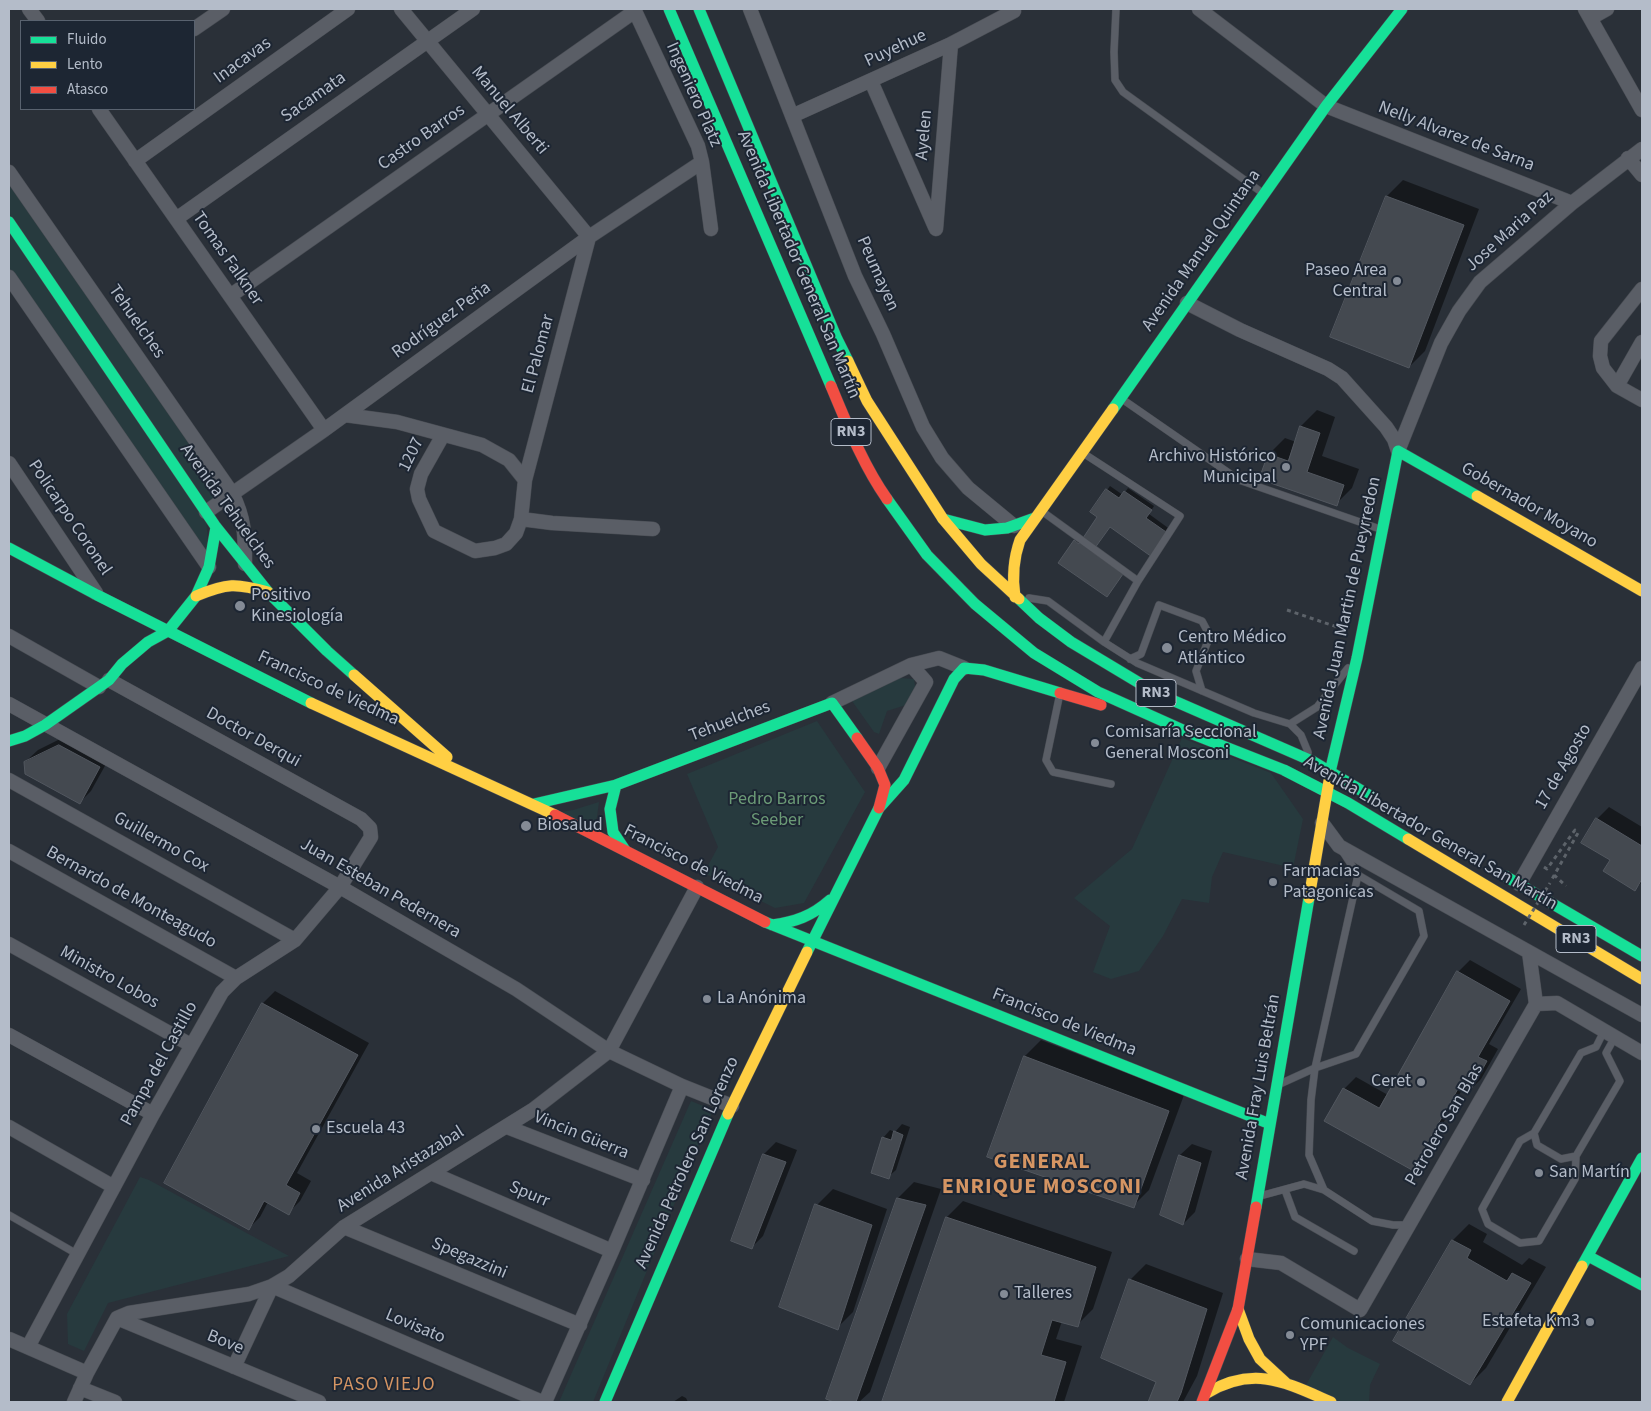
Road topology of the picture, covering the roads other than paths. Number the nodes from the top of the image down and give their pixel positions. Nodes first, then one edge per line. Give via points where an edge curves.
1 (29, 9) edge
2 (223, 9) edge
3 (348, 9) edge
4 (401, 9) edge
5 (473, 9) edge
6 (669, 9) edge
7 (699, 9) edge
8 (750, 9) edge
9 (1116, 9) edge
10 (1402, 9) edge
11 (1607, 9) edge
12 (635, 10) edge
13 (1013, 10) edge
14 (1207, 11) edge
15 (1588, 13) edge
16 (37, 20) edge
17 (195, 28) edge
18 (428, 41) junction
19 (951, 44) junction
20 (871, 81) junction
21 (1326, 106) junction
22 (100, 110) edge
23 (1642, 110) edge
24 (488, 115) junction
25 (792, 116) junction
26 (1642, 149) edge
27 (1628, 158) junction
28 (135, 161) junction
29 (702, 162) junction
30 (9, 172) edge
31 (1642, 175) edge
32 (1264, 194) junction
33 (1572, 203) junction
34 (176, 218) junction
35 (9, 222) edge
36 (712, 229) dead end
37 (589, 237) junction
38 (9, 277) edge
39 (1642, 289) edge
40 (230, 296) junction
41 (1187, 303) junction
42 (1642, 342) edge
43 (1617, 386) junction
44 (1120, 397) junction
45 (1642, 400) edge
46 (345, 415) junction
47 (1380, 420) junction
48 (1410, 422) junction
49 (324, 430) junction
50 (443, 435) junction
51 (1398, 451) junction
52 (1082, 452) junction
53 (9, 463) edge
54 (525, 480) junction
55 (232, 493) junction
56 (206, 512) junction
57 (1038, 514) junction
58 (521, 519) junction
59 (943, 519) junction
60 (1014, 526) junction
61 (216, 527) junction
62 (653, 529) dead end
63 (1383, 530) junction
64 (9, 548) edge
65 (245, 564) junction
66 (209, 567) junction
67 (1138, 581) junction
68 (1642, 591) edge
69 (268, 592) junction
70 (98, 595) junction
71 (196, 596) junction
72 (1015, 597) junction
73 (168, 631) junction
74 (9, 636) edge
75 (1104, 642) junction
76 (1357, 658) junction
77 (1130, 659) junction
78 (911, 665) junction
79 (964, 668) junction
80 (1642, 668) edge
81 (1118, 671) junction
82 (104, 684) junction
83 (1202, 691) junction
84 (1060, 693) junction
85 (832, 703) junction
86 (9, 704) edge
87 (1290, 724) junction
88 (45, 725) junction
89 (1185, 731) junction
90 (9, 741) edge
91 (1312, 761) junction
92 (878, 768) junction
93 (464, 771) junction
94 (1330, 772) junction
95 (9, 780) edge
96 (1111, 784) dead end
97 (616, 785) junction
98 (1327, 792) junction
99 (534, 804) junction
100 (1384, 804) dead end
101 (879, 808) junction
102 (1322, 823) junction
103 (371, 837) joint
104 (1339, 846) junction
105 (624, 850) junction
106 (9, 851) edge
107 (1494, 869) dead end
108 (1358, 875) junction
109 (1519, 884) junction
110 (340, 887) junction
111 (697, 887) junction
112 (833, 897) junction
113 (772, 925) junction
114 (295, 940) junction
115 (812, 943) junction
116 (9, 944) edge
117 (1529, 952) junction
118 (1642, 956) edge
119 (236, 978) junction
120 (1642, 979) edge
121 (1536, 1004) junction
122 (1642, 1015) edge
123 (1609, 1034) junction
124 (9, 1035) edge
125 (191, 1045) junction
126 (609, 1051) junction
127 (1642, 1053) edge
128 (1315, 1068) junction
129 (1277, 1085) junction
130 (682, 1086) junction
131 (732, 1106) junction
132 (153, 1114) junction
133 (1270, 1124) junction
134 (506, 1126) junction
135 (9, 1127) edge
136 (1534, 1132) junction
137 (1642, 1148) edge
138 (1576, 1156) junction
139 (1639, 1163) edge
140 (431, 1173) junction
141 (642, 1180) junction
142 (114, 1187) junction
143 (1285, 1190) junction
144 (1324, 1190) junction
145 (1258, 1197) junction
146 (9, 1215) edge
147 (1409, 1225) junction
148 (344, 1227) junction
149 (612, 1251) junction
150 (1354, 1251) dead end
151 (77, 1254) junction
152 (1588, 1256) junction
153 (1247, 1259) junction
154 (1642, 1285) edge
155 (272, 1286) junction
156 (1238, 1309) junction
157 (117, 1318) junction
158 (580, 1325) junction
159 (9, 1339) edge
160 (28, 1347) junction
161 (234, 1367) junction
162 (87, 1373) junction
163 (1286, 1383) junction
164 (80, 1388) junction
165 (1204, 1397) edge
166 (74, 1402) edge
167 (115, 1402) edge
168 (318, 1402) edge
169 (544, 1402) edge
170 (605, 1402) edge
171 (1331, 1402) edge
172 (1506, 1402) edge

1 - 16 street
2 - 17 street
3 - 28 street, Inacavas
4 - 18 street, Manuel Alberti
5 - 18 street, Sacamata
6 - 89 main road, Avenida Libertador General San Martín / RN3 via 850,431 880,489 901,519 927,555 975,604 1034,653 1098,692
7 - 59 main road, Avenida Libertador General San Martín / RN3 via 836,339 866,401
8 - 25 street, Peumayen
9 - 32 lane via 1115,80 1123,92
10 - 21 main road, Avenida Manuel Quintana
11 - 15 street
12 - 24 street, Castro Barros
12 - 29 street, Ingeniero Platz via 698,146
13 - 19 street, Puyehue
14 - 21 street, Nelly Alvarez de Sarna
15 - 23 street
18 - 24 street, Manuel Alberti
18 - 34 street, Sacamata
19 - 20 street, Puyehue
19 - 20 street, Ayelen via 936,228
20 - 25 street, Puyehue
21 - 32 main road, Avenida Manuel Quintana
21 - 33 street, Nelly Alvarez de Sarna
22 - 28 street, Tomas Falkner
24 - 37 street, Manuel Alberti
24 - 40 street, Castro Barros
25 - 60 street, Peumayen via 855,276 923,427 942,458 968,488
26 - 27 street, Jose Maria Paz
27 - 31 street
27 - 33 street, Jose Maria Paz
28 - 34 street, Tomas Falkner
29 - 36 street, Ingeniero Platz
29 - 37 street, Rodríguez Peña
30 - 55 street, Tehuelches
32 - 41 main road, Avenida Manuel Quintana
33 - 48 street, Jose Maria Paz via 1480,282 1441,343
34 - 40 street, Tomas Falkner
35 - 56 main road, Avenida Tehuelches
37 - 46 street, Rodríguez Peña
37 - 54 street, El Palomar
38 - 66 street
39 - 43 street via 1601,341 1603,368
40 - 49 street, Tomas Falkner
41 - 44 main road, Avenida Manuel Quintana
41 - 47 street via 1328,369 1349,384
42 - 43 street
43 - 45 street
44 - 52 main road, Avenida Manuel Quintana
44 - 63 lane via 1239,480
46 - 49 street, Rodríguez Peña
46 - 50 street, 1207 via 397,422
47 - 48 street
47 - 51 street
48 - 51 street, Jose Maria Paz
49 - 55 street, Rodríguez Peña
50 - 54 street, 1207 via 496,452 509,460
50 - 58 street, 1207 via 421,474 417,489 418,499 434,531 475,551 506,544 516,534
51 - 63 main road, Avenida Juan Martin de Pueyrredon
51 - 68 main road, Gobernador Moyano
52 - 57 main road, Avenida Manuel Quintana
52 - 67 lane via 1180,516
53 - 70 street, Policarpo Coronel
54 - 58 street, 1207
55 - 56 street, Rodríguez Peña
55 - 65 street, Tehuelches via 245,531
56 - 61 main road, Avenida Tehuelches
57 - 60 main road
57 - 67 lane
57 - 72 main road, Avenida Manuel Quintana via 1025,529 1013,560
58 - 62 street
59 - 60 main road via 985,530
59 - 72 main road, Avenida Libertador General San Martín / RN3 via 981,564
61 - 65 main road, Avenida Tehuelches
61 - 66 main road
63 - 76 main road, Avenida Juan Martin de Pueyrredon
64 - 70 main road, Francisco de Viedma
65 - 69 main road, Avenida Tehuelches
66 - 71 main road
67 - 75 lane
69 - 71 main road via 244,585 219,586
69 - 93 main road, Avenida Tehuelches via 327,651
70 - 73 main road, Francisco de Viedma
71 - 73 main road
72 - 75 lane via 1048,601
72 - 81 main road, Avenida Libertador General San Martín / RN3 via 1071,642
73 - 82 main road via 148,642
73 - 93 main road, Francisco de Viedma via 300,698
74 - 82 street, Doctor Derqui
75 - 77 lane
75 - 81 lane
76 - 87 lane via 1317,707
76 - 94 main road, Avenida Juan Martin de Pueyrredon
77 - 83 lane
77 - 83 lane via 1141,654 1160,605 1202,621 1210,636 1196,671
78 - 79 street, Tehuelches via 939,658
78 - 85 street, Tehuelches
78 - 92 street via 926,682
79 - 84 main road via 984,670
79 - 101 main road via 954,679 904,780
80 - 109 street, 17 de Agosto
81 - 91 main road, Avenida Libertador General San Martín / RN3 via 1156,693
82 - 88 main road
82 - 103 street, Doctor Derqui via 361,819 370,828
83 - 87 lane
84 - 89 main road
84 - 96 lane via 1046,760 1053,772
85 - 92 main road
85 - 97 main road, Tehuelches
86 - 88 street, Juan Esteban Pedernera
87 - 91 lane via 1302,735
88 - 90 main road
88 - 110 street, Juan Esteban Pedernera
89 - 98 main road, Avenida Libertador General San Martín / RN3 via 1284,770
91 - 94 main road, Avenida Libertador General San Martín / RN3
92 - 101 main road via 885,785
93 - 99 main road, Francisco de Viedma
94 - 98 main road, Avenida Fray Luis Beltrán
94 - 100 main road, Avenida Libertador General San Martín / RN3
95 - 114 street, Guillermo Cox
97 - 99 main road, Tehuelches
97 - 105 main road via 610,809 613,832
98 - 102 main road, Avenida Fray Luis Beltrán
98 - 120 main road, Avenida Libertador General San Martín / RN3
99 - 105 main road, Francisco de Viedma
101 - 112 main road, Avenida Petrolero San Lorenzo
102 - 104 street
102 - 129 main road, Avenida Fray Luis Beltrán
103 - 110 street, Pampa del Castillo
104 - 108 lane
104 - 117 street
105 - 111 main road, Francisco de Viedma
106 - 119 street, Bernardo de Monteagudo
107 - 109 main road, Avenida Libertador General San Martín / RN3
108 - 128 lane
108 - 128 lane via 1419,911 1424,936 1356,1054
109 - 118 main road, Avenida Libertador General San Martín / RN3
110 - 114 street, Pampa del Castillo
110 - 126 street, Juan Esteban Pedernera via 516,989
111 - 113 main road, Francisco de Viedma
111 - 126 street, Avenida Aristazabal
112 - 113 main road via 816,913 796,923
112 - 115 main road, Avenida Petrolero San Lorenzo
113 - 115 main road, Francisco de Viedma
114 - 119 street, Pampa del Castillo
115 - 131 main road, Avenida Petrolero San Lorenzo
115 - 133 main road, Francisco de Viedma
116 - 125 street, Ministro Lobos
117 - 121 street
117 - 122 street
119 - 125 street, Pampa del Castillo via 222,992
121 - 123 street via 1557,1003
121 - 147 street, Petrolero San Blas
123 - 127 street
123 - 136 lane via 1596,1047 1581,1053
123 - 138 lane via 1606,1053 1620,1081
124 - 132 street
125 - 132 street, Pampa del Castillo
126 - 130 street, Juan Esteban Pedernera
126 - 134 street, Avenida Aristazabal
128 - 129 lane
128 - 144 lane via 1309,1154
129 - 133 main road, Avenida Fray Luis Beltrán
130 - 131 street, Juan Esteban Pedernera
130 - 141 street, Avenida Petrolero San Lorenzo
131 - 170 main road, Avenida Petrolero San Lorenzo
132 - 142 street, Pampa del Castillo
133 - 145 main road, Avenida Fray Luis Beltrán
134 - 140 street, Avenida Aristazabal
134 - 141 street, Vincin Güerra
135 - 142 street
136 - 138 lane via 1537,1145 1561,1159
136 - 138 lane via 1520,1141 1482,1209 1488,1224 1520,1243 1540,1241 1575,1180
137 - 139 street
139 - 152 main road
140 - 148 street, Avenida Aristazabal
140 - 149 street, Spurr
141 - 149 street, Avenida Petrolero San Lorenzo
142 - 151 street, Pampa del Castillo
143 - 144 lane via 1304,1184
143 - 145 lane
143 - 150 lane via 1295,1217
144 - 147 lane via 1372,1221
145 - 153 main road, Avenida Fray Luis Beltrán
146 - 151 lane
147 - 153 street, Petrolero San Blas via 1360,1310 1281,1263
148 - 155 street, Avenida Aristazabal via 289,1276
148 - 158 street, Spegazzini
149 - 158 street, Avenida Petrolero San Lorenzo
151 - 160 street, Pampa del Castillo
152 - 154 main road
152 - 172 main road
153 - 156 main road, Avenida Fray Luis Beltrán
155 - 157 street, Avenida Aristazabal via 250,1294 129,1313
155 - 161 street
155 - 169 street, Lovisato
156 - 163 main road via 1260,1359
156 - 165 main road, Avenida Fray Luis Beltrán
157 - 161 street, Bove
157 - 162 street
158 - 169 street, Avenida Petrolero San Lorenzo
159 - 160 street
160 - 162 street
161 - 168 street, Bove
162 - 164 street
163 - 165 main road via 1251,1377 1230,1381
163 - 171 main road
164 - 166 street
164 - 167 street

